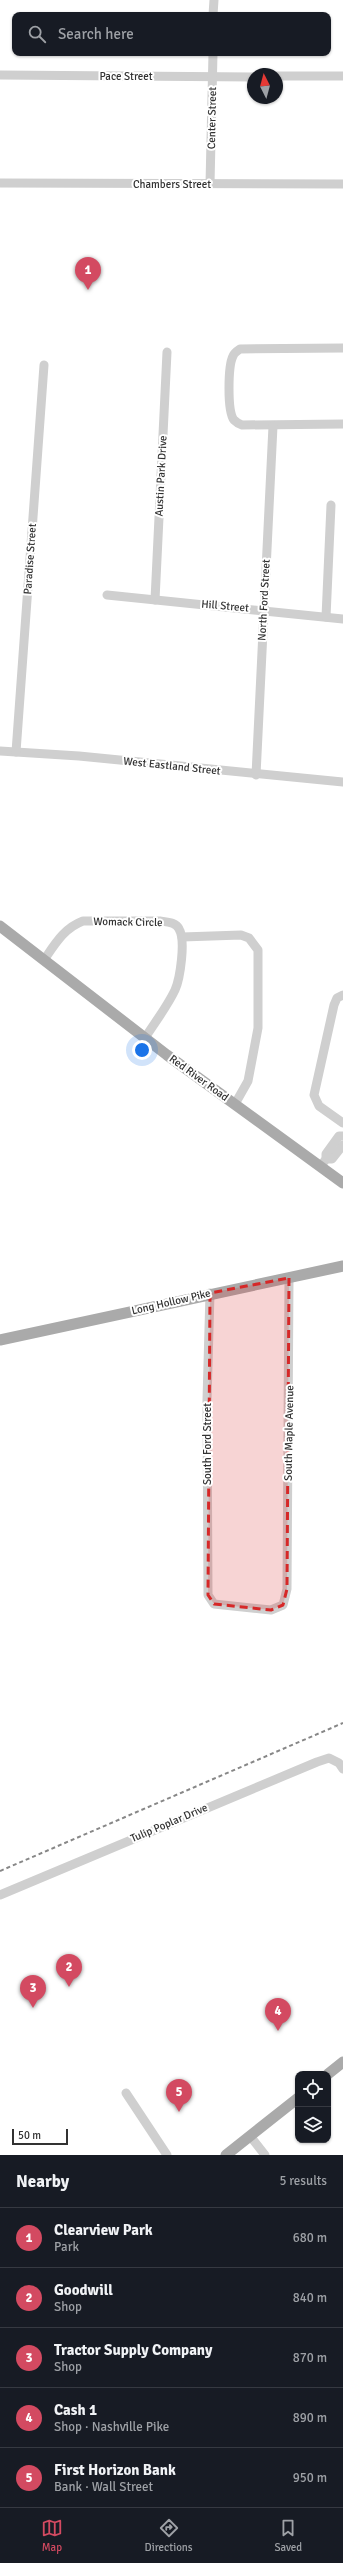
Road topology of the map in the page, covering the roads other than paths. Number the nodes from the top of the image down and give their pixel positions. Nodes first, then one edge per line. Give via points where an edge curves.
1 (214, 0) edge
2 (214, 12) edge
3 (213, 56) edge
4 (0, 75) edge
5 (283, 76) edge
6 (343, 76) edge
7 (213, 77) junction
8 (247, 77) edge
9 (0, 183) edge
10 (210, 184) junction
11 (343, 184) edge
12 (343, 348) edge
13 (167, 352) dead end
14 (44, 365) dead end
15 (343, 424) edge
16 (273, 426) junction
17 (331, 505) dead end
18 (107, 595) dead end
19 (155, 600) junction
20 (264, 610) junction
21 (326, 617) junction
22 (343, 619) edge
23 (0, 751) edge
24 (16, 752) junction
25 (256, 775) junction
26 (343, 782) edge
27 (0, 926) edge
28 (182, 937) junction
29 (44, 960) junction
30 (343, 995) edge
31 (145, 1038) junction
32 (235, 1104) junction
33 (343, 1123) edge
34 (343, 1136) edge
35 (343, 1145) edge
36 (323, 1163) junction
37 (343, 1183) edge
38 (343, 1266) edge
39 (289, 1278) junction
40 (210, 1293) junction
41 (0, 1340) edge
42 (208, 1595) joint
43 (341, 1766) edge
44 (0, 1895) edge
45 (343, 2062) edge
46 (331, 2072) edge
47 (126, 2092) dead end
48 (295, 2100) edge
49 (250, 2136) junction
50 (167, 2155) edge
51 (226, 2155) edge
52 (265, 2155) edge

1 - 2 street
3 - 7 street, Center Street
4 - 7 street, Pace Street
5 - 6 street
7 - 8 street, Pace Street
7 - 10 street, Center Street
9 - 10 street, Chambers Street
10 - 11 street, Chambers Street
12 - 16 street via 248,348 240,349 234,354 229,387 230,412 235,421 242,426
13 - 19 street, Austin Park Drive
14 - 24 street, Paradise Street
15 - 16 street
16 - 20 street, North Ford Street
17 - 21 street
18 - 19 street, Hill Street
19 - 20 street, Hill Street
20 - 21 street, Hill Street
20 - 25 street, North Ford Street
21 - 22 street, Hill Street
23 - 24 street, West Eastland Street
24 - 25 street, West Eastland Street via 79,756
25 - 26 street, West Eastland Street
27 - 29 main road, Red River Road
28 - 29 street, Womack Circle via 179,928 173,923 83,921 72,925
28 - 31 street via 180,971 175,989
28 - 32 street via 241,935 249,938 258,950 256,1046 248,1081
29 - 31 main road, Red River Road
30 - 33 street via 337,998 334,1004 314,1096 318,1106
31 - 32 main road, Red River Road
32 - 36 main road, Red River Road
34 - 36 street via 339,1136 326,1154
35 - 36 street via 332,1159
36 - 37 main road, Red River Road
38 - 39 main road, Long Hollow Pike
39 - 40 main road, Long Hollow Pike
39 - 42 street, South Maple Avenue via 287,1589 283,1605 271,1610 214,1604
40 - 41 main road, Long Hollow Pike
40 - 42 street, South Ford Street via 207,1400
43 - 44 street, Tulip Poplar Drive via 328,1758 317,1762
45 - 46 main road
47 - 50 street
48 - 49 main road
49 - 51 main road
49 - 52 street

